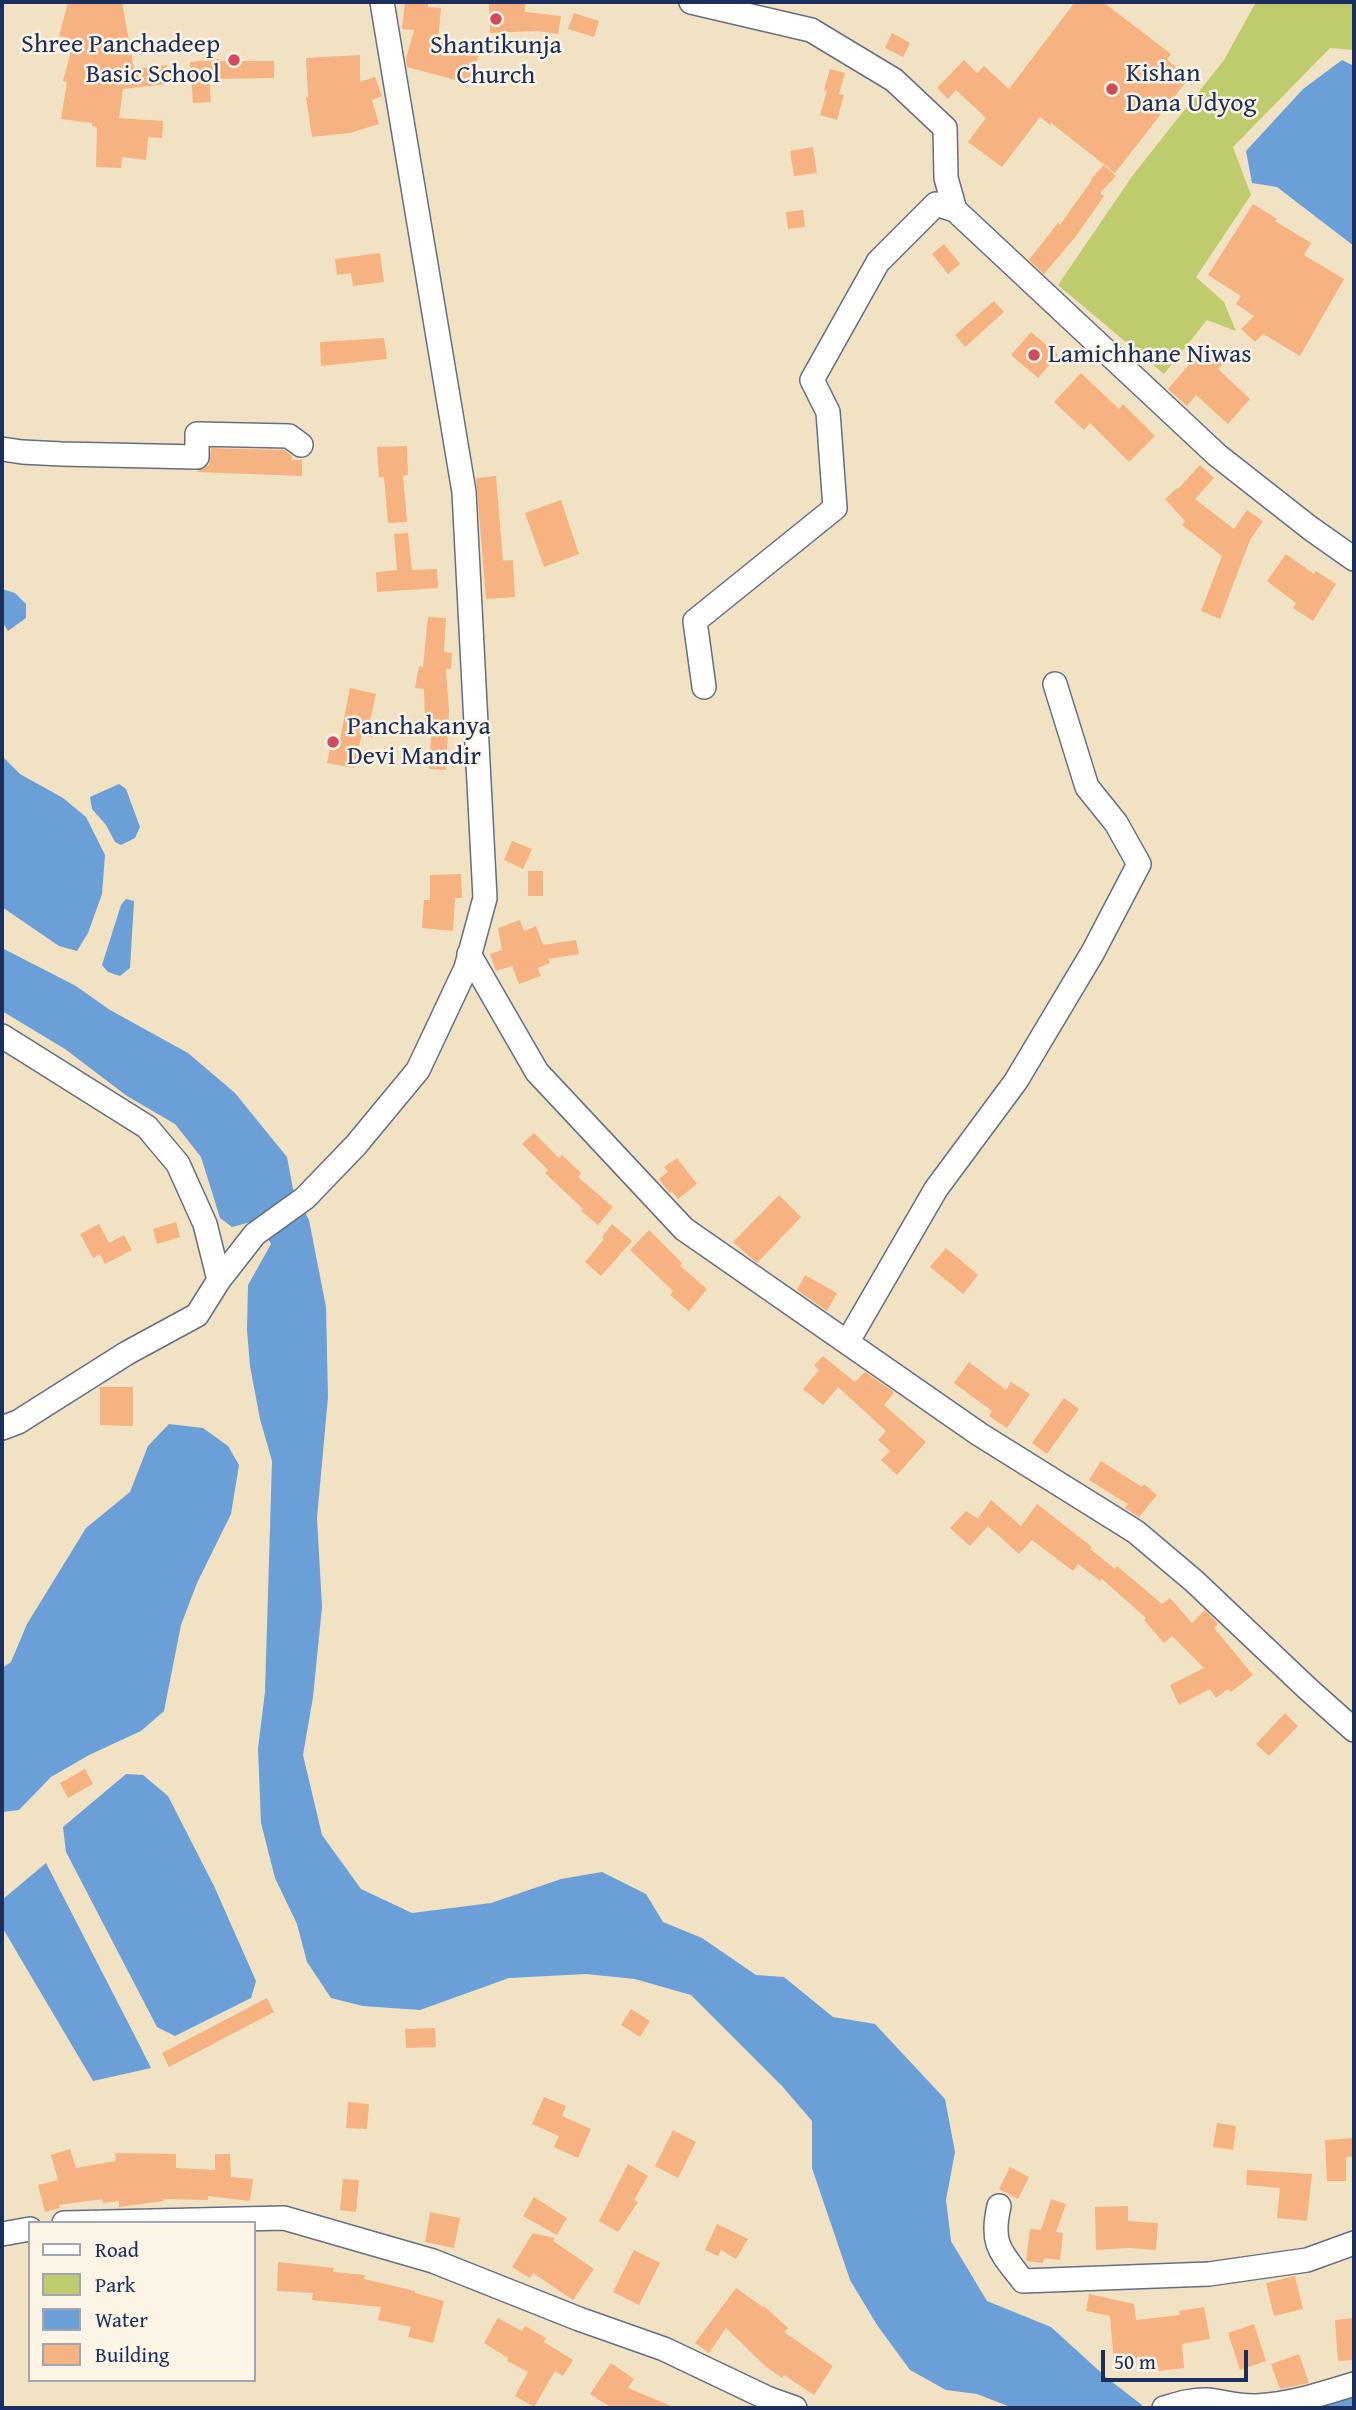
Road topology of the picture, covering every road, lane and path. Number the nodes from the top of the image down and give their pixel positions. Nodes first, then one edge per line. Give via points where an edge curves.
1 (382, 2) edge
2 (691, 2) edge
3 (955, 210) junction
4 (300, 445) dead end
5 (2, 449) edge
6 (1354, 559) edge
7 (1055, 684) dead end
8 (704, 687) dead end
9 (469, 954) junction
10 (2, 1036) edge
11 (219, 1280) junction
12 (848, 1341) junction
13 (2, 1428) edge
14 (1354, 1730) edge
15 (999, 2206) dead end
16 (152, 2221) edge
17 (28, 2229) edge
18 (2, 2234) edge
19 (1354, 2243) edge
20 (1354, 2385) edge
21 (795, 2408) edge
22 (1164, 2408) edge

1 - 9 street via 464,492 485,898
2 - 3 street via 811,30 894,80 945,128 946,178
3 - 6 street via 1217,455
3 - 8 street via 936,204 878,262 813,380 828,412 835,508 695,621
4 - 5 street via 289,436 197,434 197,457
7 - 12 street via 1087,787 1116,823 1139,864 1016,1081 936,1189
9 - 11 street via 418,1070 356,1145 305,1198 255,1234
9 - 12 street via 537,1072 684,1229
10 - 11 street via 147,1127 178,1164 205,1224
11 - 13 street via 197,1315
12 - 14 street via 979,1434 1136,1532
15 - 19 street via 994,2227 997,2241 1023,2281 1209,2274 1307,2260
16 - 21 street via 284,2218 433,2260 664,2349
17 - 18 street
20 - 22 street via 1298,2402 1235,2406 1205,2400

